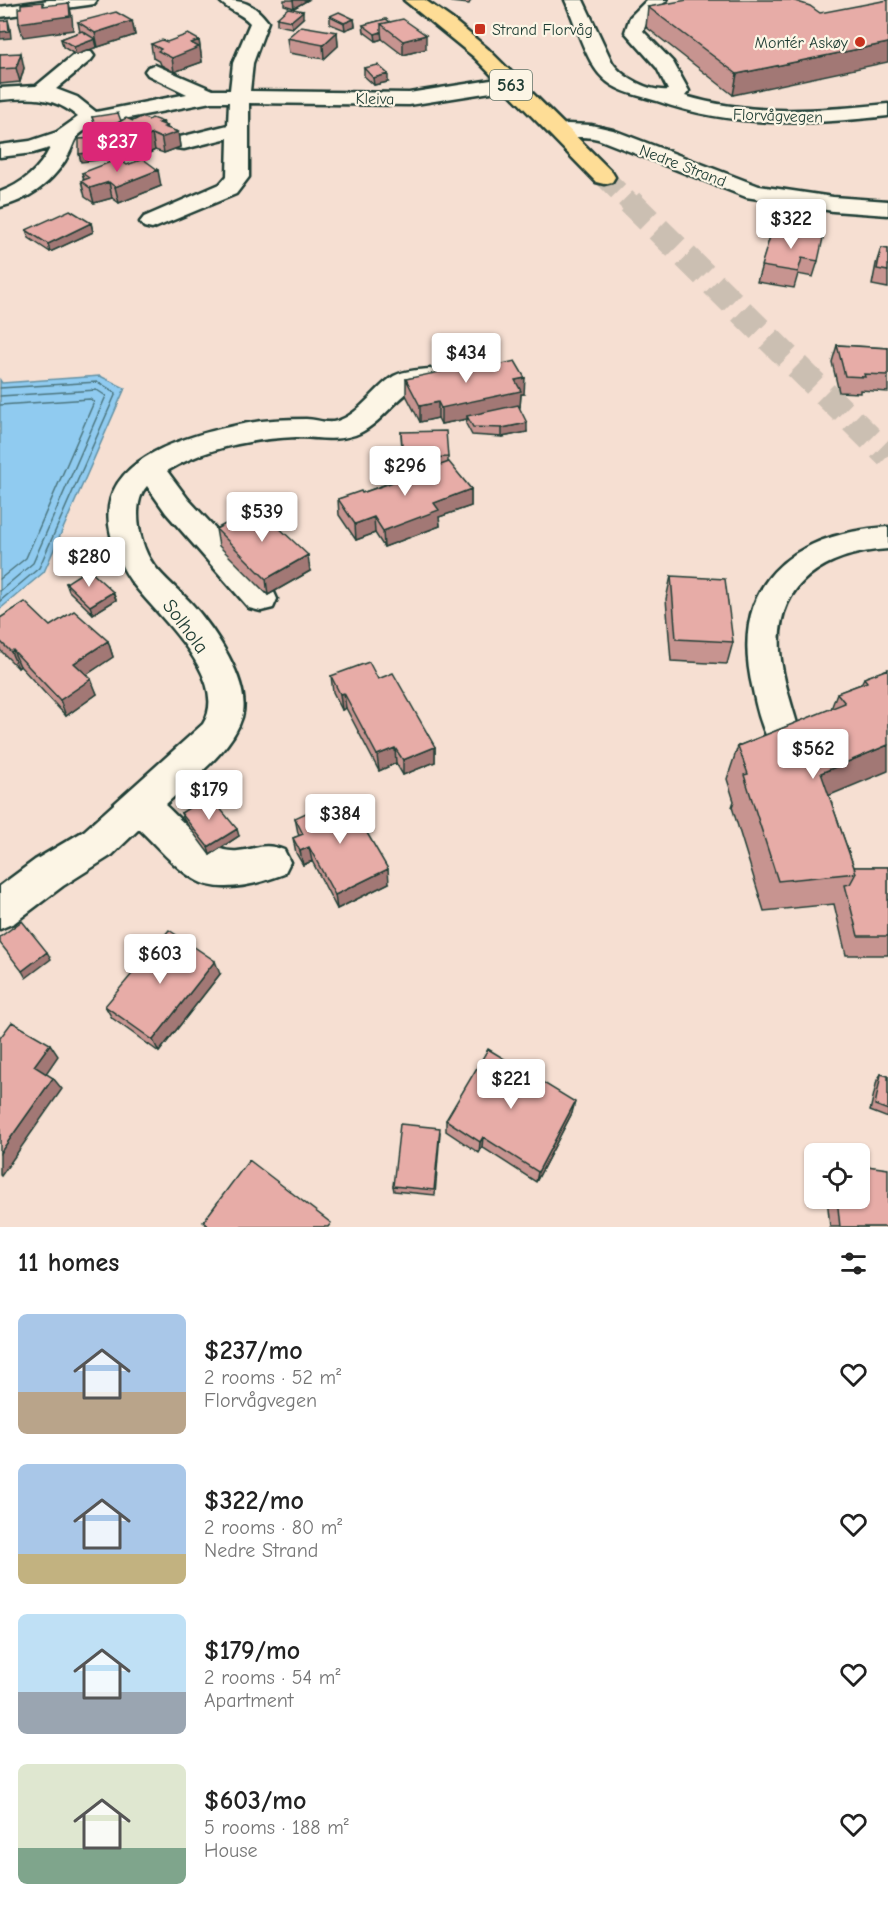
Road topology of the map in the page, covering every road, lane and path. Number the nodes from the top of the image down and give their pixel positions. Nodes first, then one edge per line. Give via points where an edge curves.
1 (88, 0) edge
2 (228, 0) edge
3 (413, 0) edge
4 (574, 0) edge
5 (658, 0) edge
6 (0, 12) edge
7 (84, 56) dead end
8 (154, 71) dead end
9 (510, 83) junction
10 (43, 90) junction
11 (0, 94) edge
12 (238, 95) junction
13 (211, 96) junction
14 (669, 99) junction
15 (888, 110) edge
16 (92, 119) junction
17 (237, 129) junction
18 (559, 131) junction
19 (64, 136) junction
20 (620, 141) junction
21 (184, 143) dead end
22 (578, 149) junction
23 (0, 151) edge
24 (604, 177) tunnel mouth
25 (0, 200) edge
26 (888, 208) edge
27 (152, 222) dead end
28 (430, 377) edge
29 (148, 471) junction
30 (888, 538) edge
31 (261, 599) dead end
32 (780, 727) edge
33 (139, 806) junction
34 (270, 862) dead end
35 (0, 910) edge

1 - 6 street
2 - 12 street via 248,10 259,22 243,63
3 - 9 main road, 563 via 463,37
4 - 14 street, Florvågvegen via 610,74 628,86
5 - 14 street via 636,21 634,32 666,66 679,91
7 - 10 street
8 - 13 street, Kleiva
9 - 12 street, Kleiva via 408,99
9 - 18 main road, 563
10 - 11 street
10 - 16 street via 71,101
12 - 13 street, Kleiva
12 - 17 street
13 - 16 street, Kleiva
14 - 15 street, Florvågvegen via 756,117 835,116
16 - 19 street, Kleiva
17 - 21 street
17 - 27 street via 240,168 228,189
18 - 20 street, Nedre Strand via 602,132
18 - 22 main road, 563
19 - 23 street, Kleiva via 33,147
19 - 25 street via 61,152 37,182
20 - 22 street, Nedre Strand
20 - 26 street, Nedre Strand via 754,192
22 - 24 main road, 563
28 - 29 street, Solhola via 405,381 348,428 332,432 307,428 240,434 195,446
29 - 31 street
29 - 33 street, Solhola via 130,486 123,502 125,531 133,556 207,649 222,685 226,707 216,734
30 - 32 street via 844,544 814,557 791,571 772,597 762,642
33 - 34 street via 208,867 237,869
33 - 35 street, Solhola via 98,843

